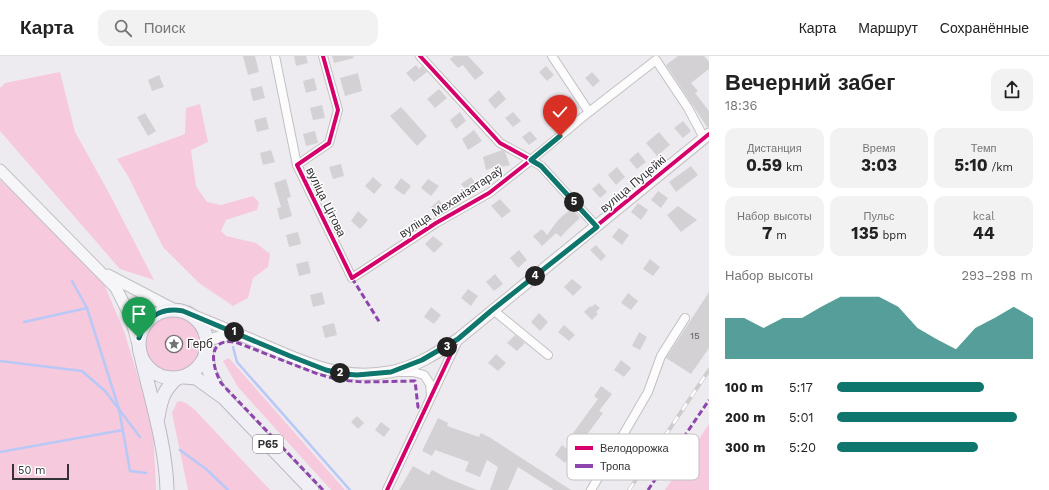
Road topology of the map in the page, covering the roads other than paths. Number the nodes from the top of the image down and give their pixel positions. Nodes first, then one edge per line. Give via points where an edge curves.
1 (275, 56) edge
2 (323, 56) edge
3 (420, 56) edge
4 (552, 56) edge
5 (589, 112) junction
6 (707, 136) edge
7 (531, 160) junction
8 (297, 165) junction
9 (0, 170) edge
10 (597, 227) junction
11 (99, 269) junction
12 (352, 278) joint
13 (173, 309) junction
14 (492, 310) junction
15 (192, 315) junction
16 (685, 318) dead end
17 (242, 335) junction
18 (458, 339) junction
19 (207, 345) junction
20 (139, 350) junction
21 (548, 355) dead end
22 (391, 372) junction
23 (180, 378) junction
24 (431, 396) junction
25 (224, 398) junction
26 (157, 425) junction
27 (624, 434) edge
28 (597, 480) edge
29 (167, 490) edge
30 (312, 490) edge
31 (387, 490) edge
32 (591, 490) edge

1 - 8 street
2 - 8 street, вуліца Цітова via 338,110 329,143
3 - 7 street via 500,143
4 - 5 street
5 - 6 street, вуліца Механізатараў via 656,60
5 - 7 street, вуліца Механізатараў
6 - 10 main road, вуліца Пуцейкі
7 - 10 street via 541,166
7 - 12 street, вуліца Механізатараў via 489,193 436,223
8 - 12 street, вуліца Цітова
9 - 11 main road
10 - 14 main road, вуліца Пуцейкі
11 - 13 main road
11 - 20 main road via 116,288 130,316
13 - 15 main road
13 - 20 main road via 155,314 142,328
14 - 18 main road, вуліца Пуцейкі
14 - 21 street
15 - 17 main road, вуліца Пуцейкі
15 - 19 main road, Р65 via 205,330
16 - 27 street via 661,356 648,392
17 - 19 main road, вуліца Пуцейкі via 227,335
17 - 22 main road, вуліца Пуцейкі via 332,371 357,375
18 - 22 main road, вуліца Пуцейкі via 422,360
18 - 24 street
19 - 23 main road via 198,367
19 - 25 main road, Р65 via 210,371
20 - 23 main road, Р65 via 143,362 157,375
20 - 26 main road
22 - 24 street via 424,375 430,384
23 - 25 main road, Р65 via 196,378
23 - 26 main road via 169,386 161,399
24 - 31 street
25 - 30 main road, Р65
26 - 29 main road
28 - 32 street

